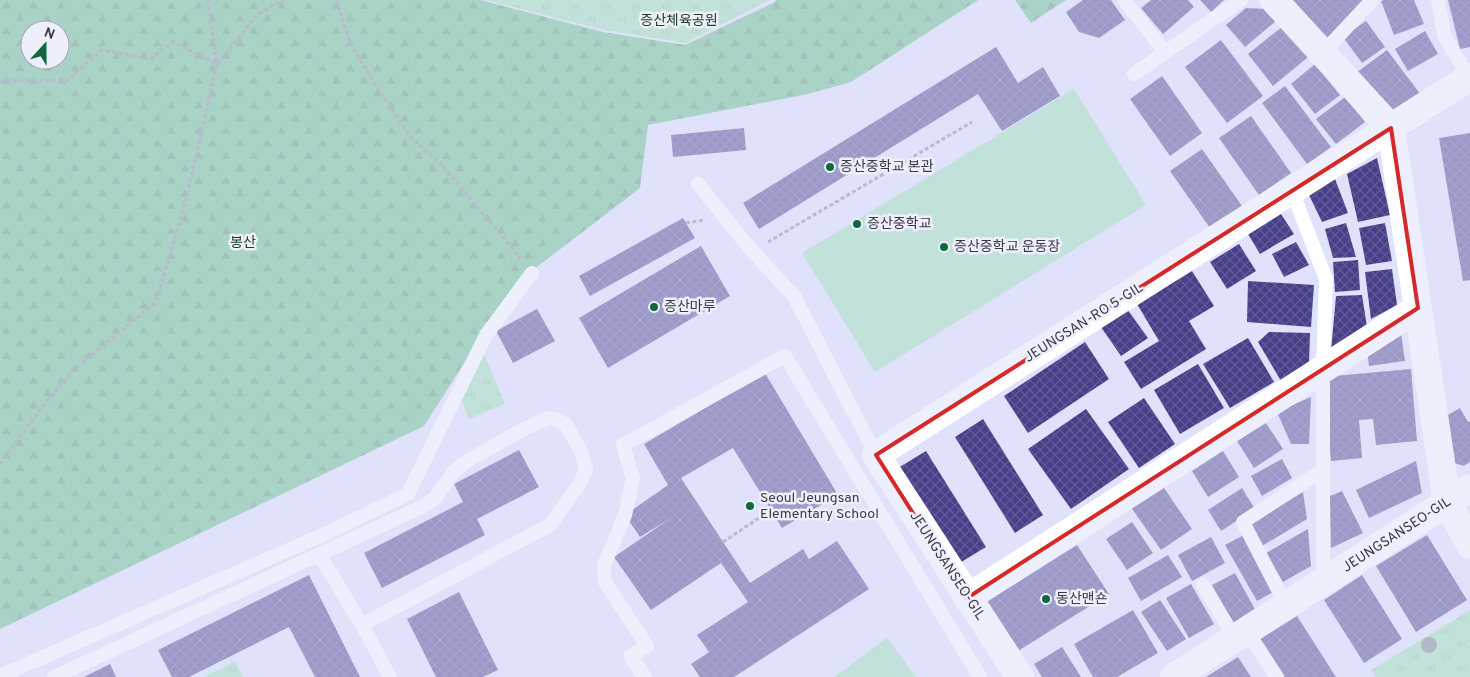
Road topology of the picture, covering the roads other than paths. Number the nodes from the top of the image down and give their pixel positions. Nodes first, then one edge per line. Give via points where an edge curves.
1 (1124, 0) edge
2 (1241, 0) edge
3 (1274, 0) edge
4 (1372, 0) edge
5 (1438, 0) edge
6 (1165, 52) junction
7 (1323, 53) junction
8 (1134, 74) dead end
9 (1470, 78) edge
10 (1391, 128) junction
11 (698, 184) dead end
12 (1292, 191) junction
13 (532, 273) road end
14 (1418, 308) junction
15 (1323, 370) junction
16 (876, 455) junction
17 (1323, 470) junction
18 (1470, 488) edge
19 (1447, 502) junction
20 (1470, 545) edge
21 (319, 554) junction
22 (1323, 582) junction
23 (1204, 585) dead end
24 (967, 598) junction
25 (1286, 605) junction
26 (362, 625) junction
27 (1241, 634) junction
28 (0, 676) edge
29 (54, 677) edge
30 (390, 677) edge
31 (645, 677) edge
32 (980, 677) edge
33 (1020, 677) edge
34 (1174, 677) edge
35 (1277, 677) edge

1 - 6 lane
2 - 6 lane
3 - 7 street
4 - 7 lane
5 - 9 lane via 1444,35
6 - 8 lane
7 - 10 street
9 - 10 street, JEUNGSAN-RO 5-GIL
10 - 12 street, JEUNGSAN-RO 5-GIL
10 - 14 street
11 - 16 lane via 752,251 794,296
12 - 15 lane via 1326,279
12 - 16 street, JEUNGSAN-RO 5-GIL
13 - 28 lane via 486,335 408,494 325,534
14 - 15 street
14 - 19 street
15 - 17 lane, JEUNGSANSEO-GIL
15 - 24 street
16 - 24 street, JEUNGSANSEO-GIL
17 - 22 lane, JEUNGSANSEO-GIL
17 - 25 lane via 1243,522
18 - 19 street, JEUNGSANSEO-GIL
19 - 20 street
19 - 22 street, JEUNGSANSEO-GIL
21 - 26 lane
21 - 26 lane via 426,505 464,463 520,431 548,418 566,425 582,453 586,470 550,525
21 - 29 lane
22 - 25 street, JEUNGSANSEO-GIL
23 - 27 lane
24 - 33 street, JEUNGSANSEO-GIL
25 - 27 street, JEUNGSANSEO-GIL
26 - 30 lane
27 - 34 street, JEUNGSANSEO-GIL
27 - 35 lane
31 - 32 lane via 630,656 647,646 605,582 604,565 625,515 633,478 623,445 785,356

